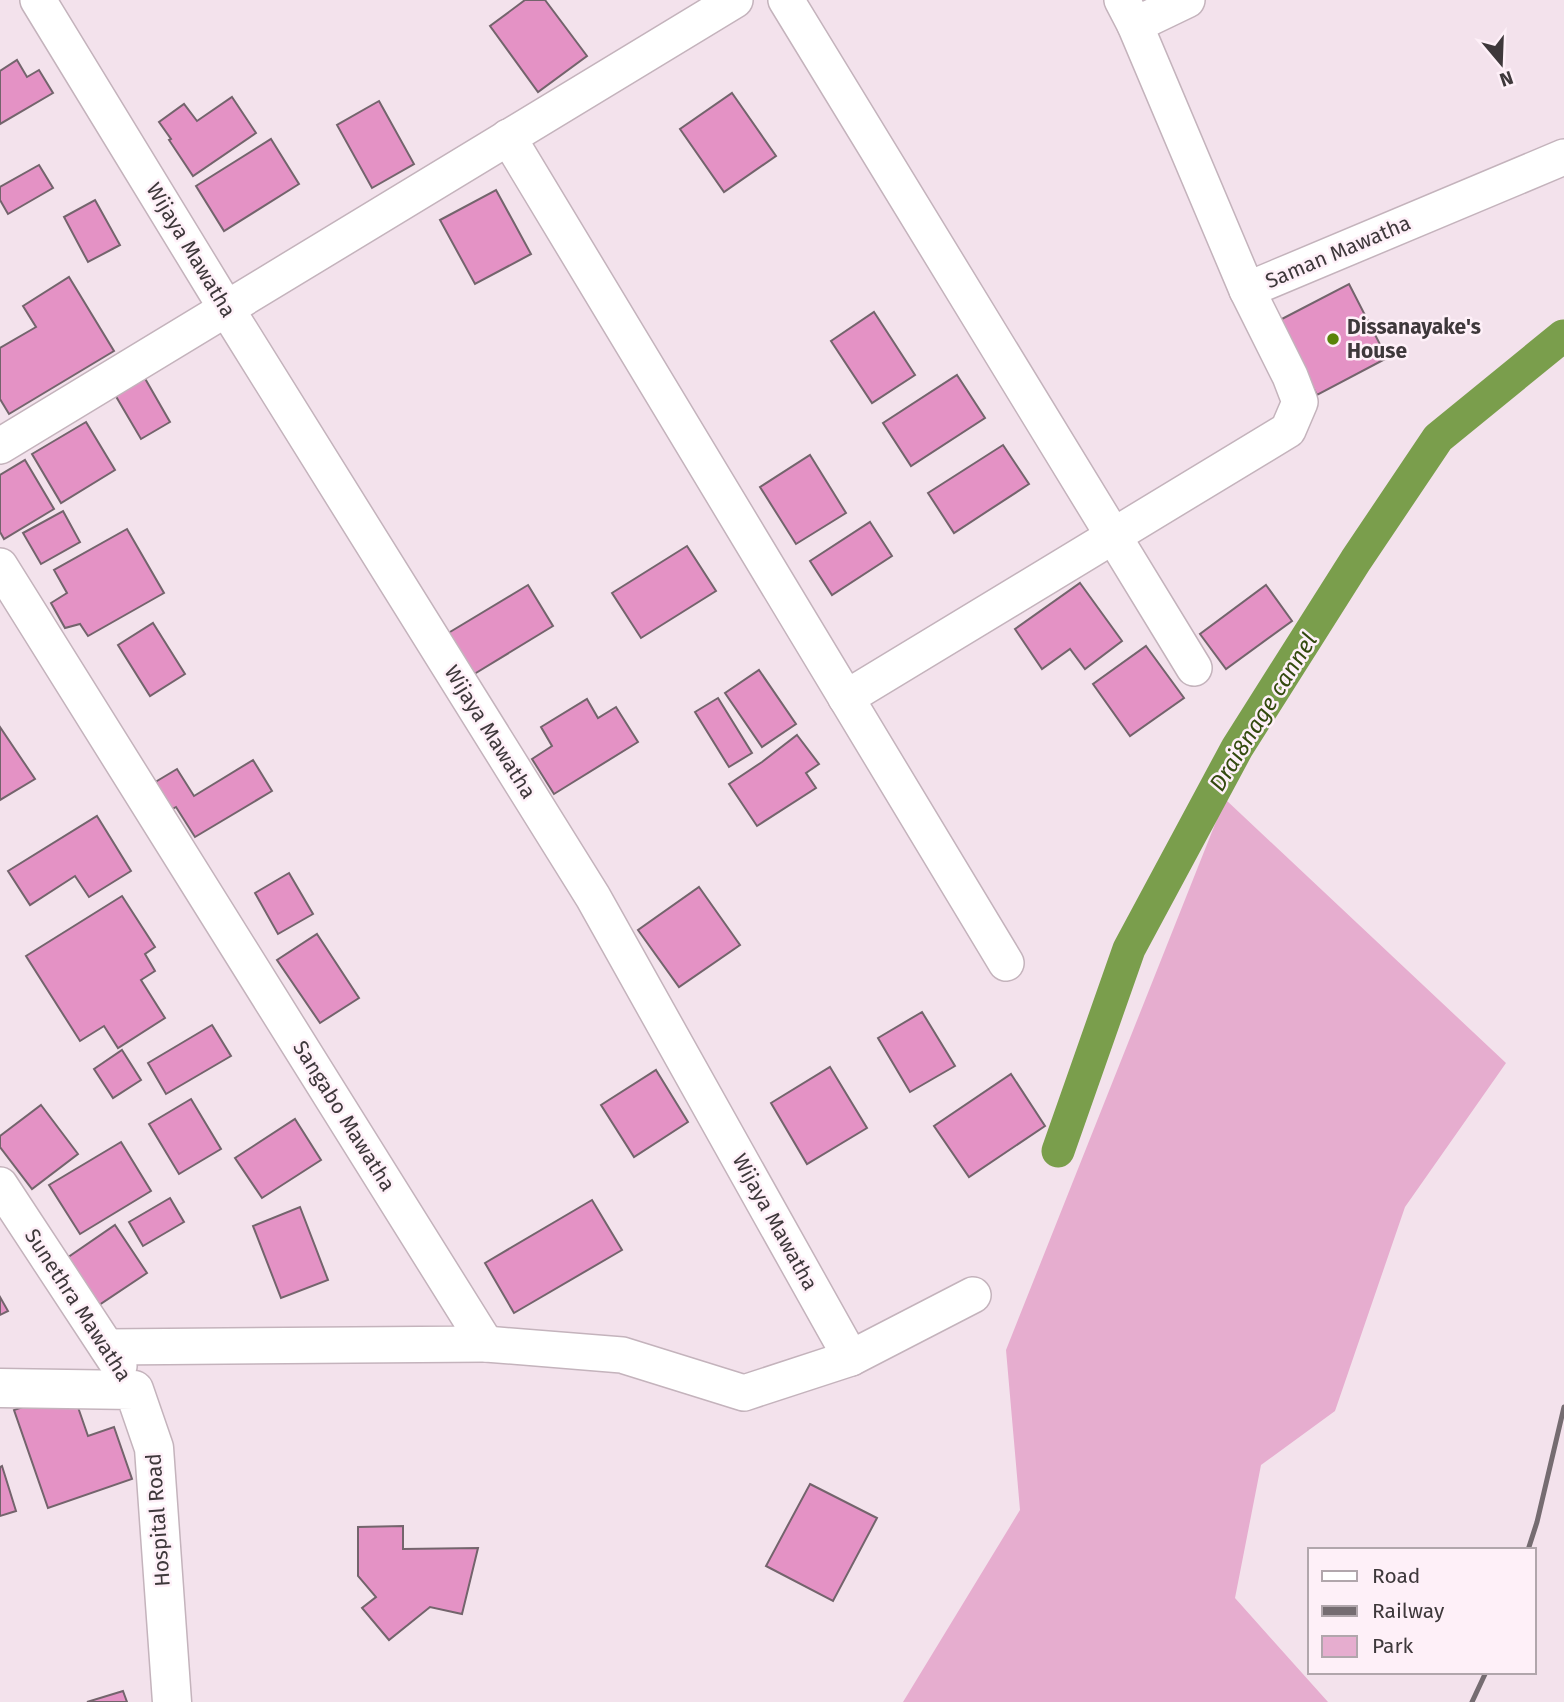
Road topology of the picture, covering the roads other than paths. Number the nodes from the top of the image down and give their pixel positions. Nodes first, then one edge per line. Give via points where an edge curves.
1 (38, 0) edge
2 (735, 0) edge
3 (786, 0) edge
4 (1187, 0) edge
5 (1129, 12) edge
6 (508, 137) junction
7 (1564, 157) edge
8 (1247, 289) junction
9 (226, 308) junction
10 (0, 446) edge
11 (1113, 535) junction
12 (0, 566) edge
13 (1194, 667) dead end
14 (846, 698) junction
15 (1006, 963) dead end
16 (0, 1185) edge
17 (973, 1295) dead end
18 (486, 1344) junction
19 (107, 1346) junction
20 (851, 1358) junction
21 (0, 1388) edge
22 (134, 1390) junction
23 (172, 1702) edge

1 - 9 street, Wijaya Mawatha
2 - 6 street
3 - 11 street
4 - 5 street
5 - 8 street, Saman Mawatha
6 - 9 street
6 - 14 street
7 - 8 street, Saman Mawatha
8 - 11 street via 1300,402 1288,430
9 - 10 street
9 - 20 street, Wijaya Mawatha via 593,897
11 - 13 street
11 - 14 street
12 - 18 street, Sangabo Mawatha
14 - 15 street
16 - 19 street, Sunethra Mawatha
17 - 20 street
18 - 19 street
18 - 20 street via 622,1355 744,1393
19 - 22 street, Sunethra Mawatha
21 - 22 street
22 - 23 street, Hospital Road via 154,1448

